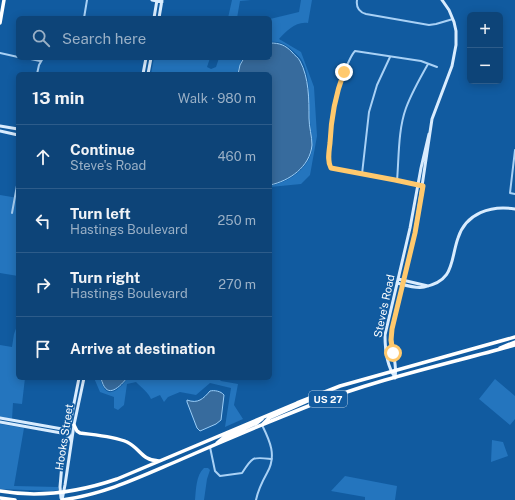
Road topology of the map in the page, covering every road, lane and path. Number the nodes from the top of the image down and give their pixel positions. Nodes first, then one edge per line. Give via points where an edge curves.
1 (4, 0) edge
2 (87, 0) edge
3 (152, 0) edge
4 (157, 0) edge
5 (357, 0) edge
6 (442, 0) edge
7 (162, 1) edge
8 (84, 16) edge
9 (154, 16) edge
10 (159, 16) edge
11 (453, 19) junction
12 (0, 23) edge
13 (0, 53) edge
14 (390, 56) junction
15 (16, 57) edge
16 (35, 60) edge
17 (145, 60) edge
18 (151, 60) edge
19 (40, 61) joint
20 (150, 63) junction
21 (428, 64) junction
22 (437, 67) dead end
23 (37, 72) edge
24 (143, 72) edge
25 (148, 72) edge
26 (0, 126) edge
27 (431, 128) junction
28 (16, 129) edge
29 (0, 131) edge
30 (16, 135) edge
31 (515, 150) edge
32 (362, 174) junction
33 (397, 181) junction
34 (418, 186) junction
35 (423, 186) junction
36 (16, 191) edge
37 (515, 194) edge
38 (515, 209) edge
39 (12, 214) dead end
40 (398, 279) junction
41 (403, 282) junction
42 (397, 283) junction
43 (515, 338) edge
44 (515, 342) edge
45 (515, 345) edge
46 (492, 352) junction
47 (397, 370) junction
48 (391, 371) junction
49 (395, 378) junction
50 (79, 380) edge
51 (84, 380) edge
52 (318, 395) junction
53 (0, 418) edge
54 (262, 418) junction
55 (0, 422) edge
56 (74, 425) junction
57 (262, 425) junction
58 (68, 432) junction
59 (71, 445) junction
60 (194, 447) junction
61 (211, 447) junction
62 (186, 457) junction
63 (272, 460) junction
64 (160, 461) junction
65 (0, 491) edge
66 (62, 493) junction
67 (0, 498) edge
68 (15, 500) edge
69 (62, 500) edge
70 (256, 500) edge

1 - 12 highway
2 - 8 street
3 - 4 street
4 - 7 street
4 - 9 street
5 - 11 street via 359,10 366,14 429,25
6 - 11 street, Steve's Road
7 - 10 street
11 - 27 street, Steve's Road via 456,37 453,59
13 - 15 street
14 - 21 street
14 - 32 street via 368,112
14 - 32 street via 357,50 352,54 337,92 328,160 331,168
16 - 19 street
17 - 20 street
17 - 24 street
18 - 20 street
19 - 23 street
20 - 25 street
21 - 22 street
21 - 33 street via 406,109
26 - 28 street
27 - 34 street, Steve's Road
27 - 35 street, Steve's Road
29 - 30 street
31 - 37 street via 510,193
32 - 33 street
33 - 34 street
34 - 35 street
34 - 40 street, Steve's Road
35 - 41 street, Steve's Road
36 - 39 street
38 - 41 street via 490,209 470,220 458,236 450,270 442,280 425,288
40 - 41 street
40 - 42 street, Steve's Road
41 - 42 street
41 - 47 street, Steve's Road via 391,335
42 - 48 street, Steve's Road via 385,335 385,348
43 - 47 highway, US 27
44 - 46 highway
45 - 46 highway, US 27
46 - 49 highway, US 27
47 - 48 highway, US 27
47 - 49 street, Steve's Road
48 - 49 street, Steve's Road
48 - 52 highway, US 27
49 - 57 highway, US 27 via 332,397
50 - 58 street, Hooks Street
51 - 56 street, Hooks Street
52 - 54 highway, US 27
52 - 57 highway via 269,418
53 - 58 street
54 - 60 highway, US 27
54 - 61 highway
55 - 58 street
56 - 58 street
56 - 59 street, Hooks Street
56 - 64 highway via 78,432 125,441 146,458
57 - 61 highway, US 27
57 - 63 street via 272,446
58 - 59 street
58 - 66 street, Hooks Street via 62,464
59 - 66 street, Hooks Street
60 - 62 highway
60 - 64 highway, US 27
61 - 62 highway, US 27
61 - 63 street via 215,471 220,476 242,473 252,459
62 - 69 highway, US 27 via 119,487
63 - 70 street
64 - 66 highway, US 27 via 104,484
65 - 66 highway, US 27 via 27,494
67 - 68 highway

